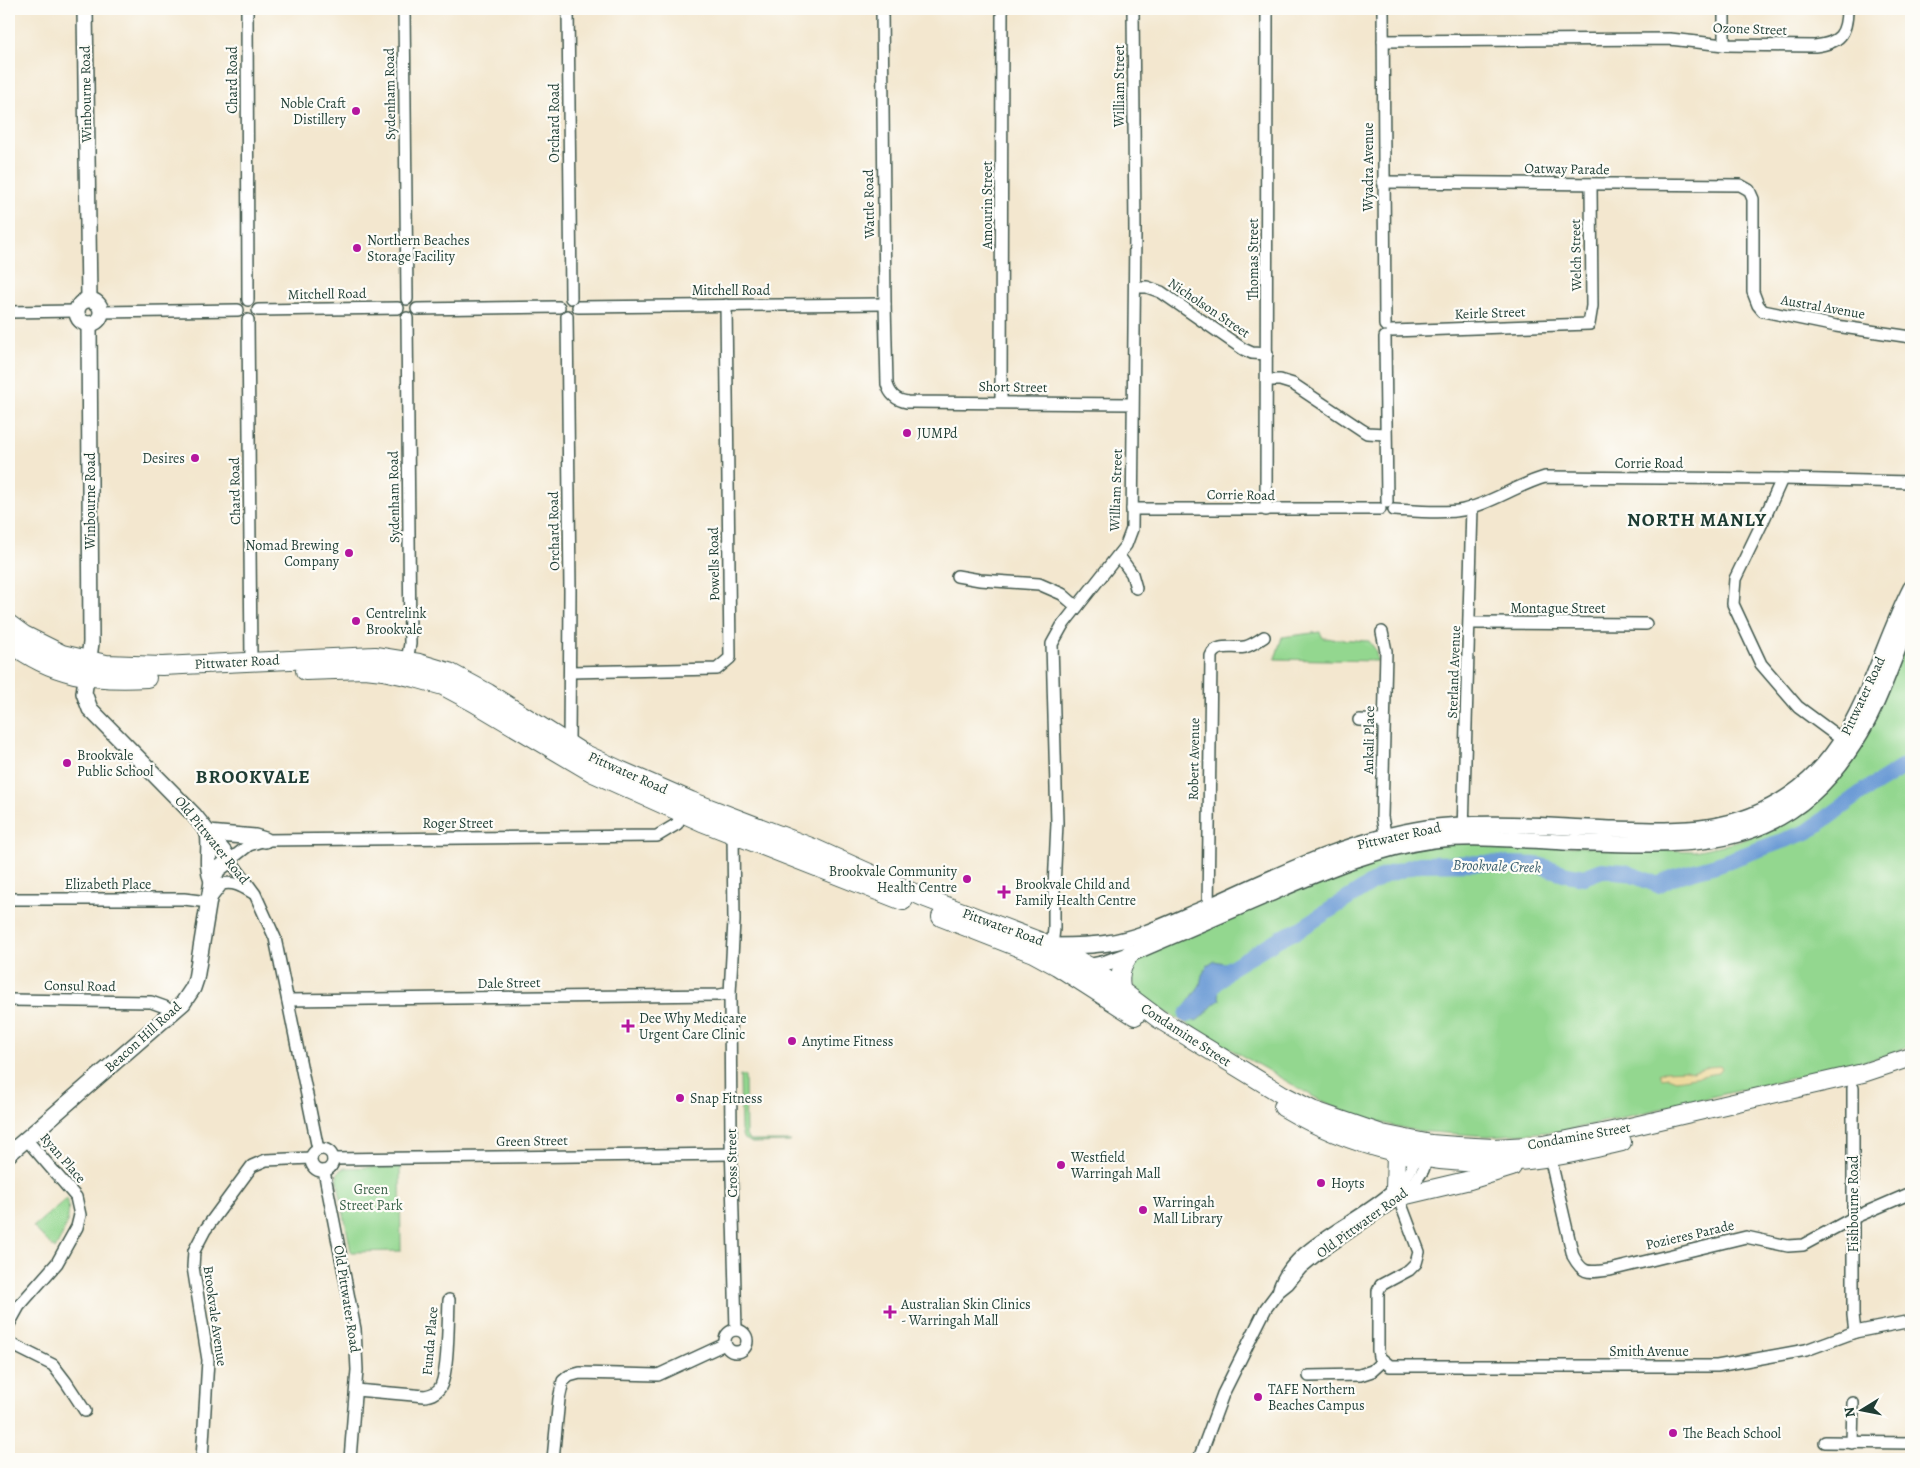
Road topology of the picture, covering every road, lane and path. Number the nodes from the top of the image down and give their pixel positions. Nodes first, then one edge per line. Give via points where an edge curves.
1 (85, 9) edge
2 (247, 9) edge
3 (404, 9) edge
4 (568, 9) edge
5 (882, 9) edge
6 (1002, 9) edge
7 (1133, 9) edge
8 (1267, 9) edge
9 (1383, 9) edge
10 (1724, 9) edge
11 (1846, 9) edge
12 (1383, 41) junction
13 (1724, 45) junction
14 (1383, 182) junction
15 (1591, 185) junction
16 (1749, 190) joint
17 (1134, 287) junction
18 (89, 299) junction
19 (407, 299) junction
20 (248, 300) junction
21 (574, 302) junction
22 (885, 304) junction
23 (726, 305) junction
24 (398, 308) junction
25 (416, 309) junction
26 (238, 310) junction
27 (258, 310) junction
28 (76, 311) junction
29 (563, 311) junction
30 (9, 312) edge
31 (101, 312) junction
32 (407, 318) junction
33 (248, 320) junction
34 (89, 324) junction
35 (1589, 324) joint
36 (1388, 331) junction
37 (1911, 337) edge
38 (1267, 354) junction
39 (1267, 380) junction
40 (894, 397) joint
41 (1001, 401) junction
42 (1132, 404) junction
43 (1385, 434) junction
44 (1782, 479) junction
45 (1911, 482) edge
46 (1387, 507) junction
47 (1472, 507) junction
48 (1132, 509) junction
49 (1266, 510) junction
50 (1119, 556) junction
51 (956, 576) dead end
52 (1136, 588) dead end
53 (1911, 588) edge
54 (1077, 607) junction
55 (1911, 615) edge
56 (1471, 623) junction
57 (9, 624) edge
58 (1646, 624) dead end
59 (1382, 632) dead end
60 (1264, 637) dead end
61 (14, 645) edge
62 (251, 661) junction
63 (406, 668) junction
64 (87, 669) junction
65 (570, 672) junction
66 (1358, 720) dead end
67 (1384, 721) junction
68 (1847, 743) junction
69 (569, 745) junction
70 (682, 814) junction
71 (734, 825) junction
72 (208, 832) junction
73 (1464, 832) junction
74 (265, 840) junction
75 (1386, 842) junction
76 (230, 860) junction
77 (212, 881) junction
78 (255, 894) junction
79 (9, 899) edge
80 (208, 902) junction
81 (1208, 914) junction
82 (1052, 946) junction
83 (1130, 954) junction
84 (1057, 966) junction
85 (1090, 968) junction
86 (730, 993) junction
87 (1122, 993) junction
88 (9, 1000) edge
89 (288, 1000) junction
90 (171, 1013) junction
91 (1911, 1057) edge
92 (1911, 1069) edge
93 (1853, 1082) junction
94 (26, 1139) junction
95 (1424, 1150) junction
96 (315, 1153) junction
97 (1396, 1153) junction
98 (9, 1154) edge
99 (732, 1154) junction
100 (1550, 1157) junction
101 (333, 1159) junction
102 (1528, 1160) junction
103 (324, 1171) junction
104 (1911, 1193) edge
105 (1399, 1195) junction
106 (1853, 1218) junction
107 (449, 1300) dead end
108 (1911, 1321) edge
109 (9, 1324) edge
110 (736, 1330) junction
111 (1855, 1332) junction
112 (9, 1343) edge
113 (725, 1344) junction
114 (1383, 1361) junction
115 (1309, 1376) dead end
116 (356, 1390) junction
117 (1853, 1403) dead end
118 (85, 1411) dead end
119 (1825, 1442) dead end
120 (1852, 1443) junction
121 (1911, 1443) edge
122 (202, 1459) edge
123 (350, 1459) edge
124 (553, 1459) edge
125 (1199, 1459) edge

1 - 18 main road, Winbourne Road
2 - 20 street, Chard Road
3 - 19 street, Sydenham Road
4 - 21 street, Orchard Road
5 - 22 street, Wattle Road
6 - 41 street, Amourin Street
7 - 17 street, William Street
8 - 38 street, Thomas Street
9 - 12 street, Wyadra Avenue
10 - 13 street
11 - 13 street, Ozone Street via 1847,20 1842,34 1831,44
12 - 13 street, Ozone Street via 1670,39
12 - 14 street, Wyadra Avenue
14 - 15 street, Oatway Parade
14 - 36 street, Wyadra Avenue
15 - 16 street, Oatway Parade via 1740,185
15 - 35 street, Welch Street via 1592,306
16 - 37 street, Austral Avenue via 1753,200 1753,292 1763,311
17 - 38 street, Nicholson Street via 1161,292 1243,349
17 - 42 street, William Street
18 - 28 main road via 80,303
18 - 31 main road via 96,302
19 - 24 street via 401,301
19 - 25 street via 414,302
20 - 26 street via 241,303
20 - 27 street via 255,303
21 - 23 street, Mitchell Road
21 - 29 street via 563,300
21 - 29 street via 574,314
22 - 23 street, Mitchell Road
22 - 40 street, Wattle Road via 888,384
23 - 65 street, Powells Road via 730,658 716,670
24 - 27 street, Mitchell Road
24 - 32 street via 401,316
25 - 29 street
25 - 32 street via 414,315
26 - 31 street
26 - 33 street via 241,317
27 - 33 street
28 - 30 street
28 - 34 main road via 78,319
29 - 65 street, Orchard Road
31 - 34 main road via 99,319
32 - 63 street, Sydenham Road via 410,631
33 - 62 street, Chard Road
34 - 64 main road, Winbourne Road via 91,643
35 - 36 street, Keirle Street
36 - 43 street, Wyadra Avenue
38 - 39 street, Thomas Street
39 - 43 street via 1293,384 1367,433
39 - 49 street, Thomas Street
40 - 41 street, Short Street via 907,402
41 - 42 street, Short Street
42 - 48 street, William Street
43 - 46 street, Wyadra Avenue
44 - 45 street, Corrie Road
44 - 47 street, Corrie Road via 1546,477 1526,482
44 - 68 street via 1734,579 1733,604 1761,664 1798,707
46 - 47 street, Corrie Road via 1457,511
46 - 49 street, Corrie Road
47 - 56 street, Sterland Avenue
48 - 49 street, Corrie Road
48 - 50 street, William Street via 1131,534
50 - 52 street via 1132,574
50 - 54 street, William Street
51 - 54 street via 1039,584 1062,594
53 - 68 main road, Pittwater Road
54 - 82 street, William Street via 1054,637 1052,651 1058,823
55 - 68 main road, Pittwater Road via 1868,721
56 - 58 street, Montague Street
56 - 73 street, Sterland Avenue
57 - 61 highway, Pittwater Road
59 - 67 street, Ankali Place via 1386,651
60 - 81 street, Robert Avenue via 1246,647 1218,649 1211,656
61 - 64 highway, Pittwater Road via 44,664 70,674
62 - 63 highway, Pittwater Road via 364,656
62 - 64 highway, Pittwater Road
63 - 64 highway, Pittwater Road via 142,678
63 - 69 highway, Pittwater Road via 438,668 464,680
63 - 70 highway, Pittwater Road via 458,694 576,764
64 - 72 main road, Old Pittwater Road via 84,698 90,709
65 - 69 street, Orchard Road
66 - 67 street
67 - 75 street, Ankali Place via 1382,818
68 - 73 main road, Pittwater Road via 1843,761 1822,786 1792,810 1755,830 1732,837 1664,844
69 - 71 highway, Pittwater Road
70 - 71 highway, Pittwater Road
70 - 74 street, Roger Street via 677,824 661,834 650,836
71 - 82 highway, Pittwater Road via 816,849 922,897
71 - 84 highway, Pittwater Road
71 - 86 street, Cross Street
72 - 74 main road
72 - 76 main road, Old Pittwater Road
72 - 77 main road via 208,872
73 - 75 main road, Pittwater Road via 1436,840
74 - 76 street, Roger Street via 249,845
75 - 81 main road, Pittwater Road via 1342,849
76 - 77 main road, Beacon Hill Road via 218,870
76 - 78 street, Old Pittwater Road
77 - 80 main road, Beacon Hill Road
78 - 80 street via 238,884 225,883
78 - 89 street, Old Pittwater Road via 275,938
79 - 80 street, Elizabeth Place via 184,899
80 - 90 main road, Beacon Hill Road via 193,988
81 - 82 main road, Pittwater Road via 1108,944
81 - 83 main road, Pittwater Road
82 - 85 highway, Condamine Street
83 - 85 main road, Pittwater Road
83 - 87 highway via 1121,969
84 - 85 main road
84 - 97 highway, Condamine Street via 1292,1113 1331,1132
85 - 87 highway, Condamine Street
86 - 89 street, Dale Street
86 - 99 street, Cross Street
87 - 95 highway, Condamine Street via 1206,1049 1298,1103
88 - 90 street, Consul Road via 151,1002
89 - 96 street, Old Pittwater Road
90 - 94 main road, Beacon Hill Road
91 - 93 highway, Condamine Street
92 - 93 highway, Condamine Street
93 - 95 highway, Condamine Street via 1569,1141
93 - 100 highway, Condamine Street
93 - 106 street, Fishbourne Road
94 - 98 main road, Beacon Hill Road
94 - 109 street, Ryan Place via 76,1197 80,1215 57,1263 19,1306
95 - 97 highway, Condamine Street
95 - 102 highway, Condamine Street via 1486,1163
95 - 105 street, Old Pittwater Road via 1415,1182
96 - 101 street via 328,1151
96 - 103 street via 314,1168
96 - 122 street, Brookvale Avenue via 266,1160 252,1166 205,1230 194,1251 193,1267 208,1360
97 - 105 highway
99 - 101 street, Green Street
99 - 110 street, Cross Street
100 - 102 highway, Condamine Street
100 - 106 street, Pozieres Parade via 1573,1256 1579,1268 1588,1272 1610,1270 1746,1238 1803,1246
101 - 103 street
102 - 105 highway via 1505,1171
103 - 116 street, Old Pittwater Road via 355,1329 358,1353
104 - 106 street, Pozieres Parade
105 - 114 street via 1419,1252 1416,1263 1381,1285 1378,1291 1378,1350
105 - 125 street, Old Pittwater Road via 1313,1246 1280,1280 1278,1292 1266,1308 1223,1394
106 - 111 street, Fishbourne Road
107 - 116 street, Funda Place via 445,1372 439,1389 425,1396
108 - 111 street, Smith Avenue
110 - 113 street via 727,1335
110 - 113 street via 747,1336 746,1348 734,1352
111 - 114 street, Smith Avenue via 1806,1350 1717,1366 1390,1366
112 - 118 street via 53,1365
113 - 124 street via 658,1375 580,1373 569,1376 563,1381 559,1399
114 - 115 street via 1372,1371 1360,1375
116 - 123 street, Old Pittwater Road
117 - 120 street
119 - 120 street
120 - 121 street

